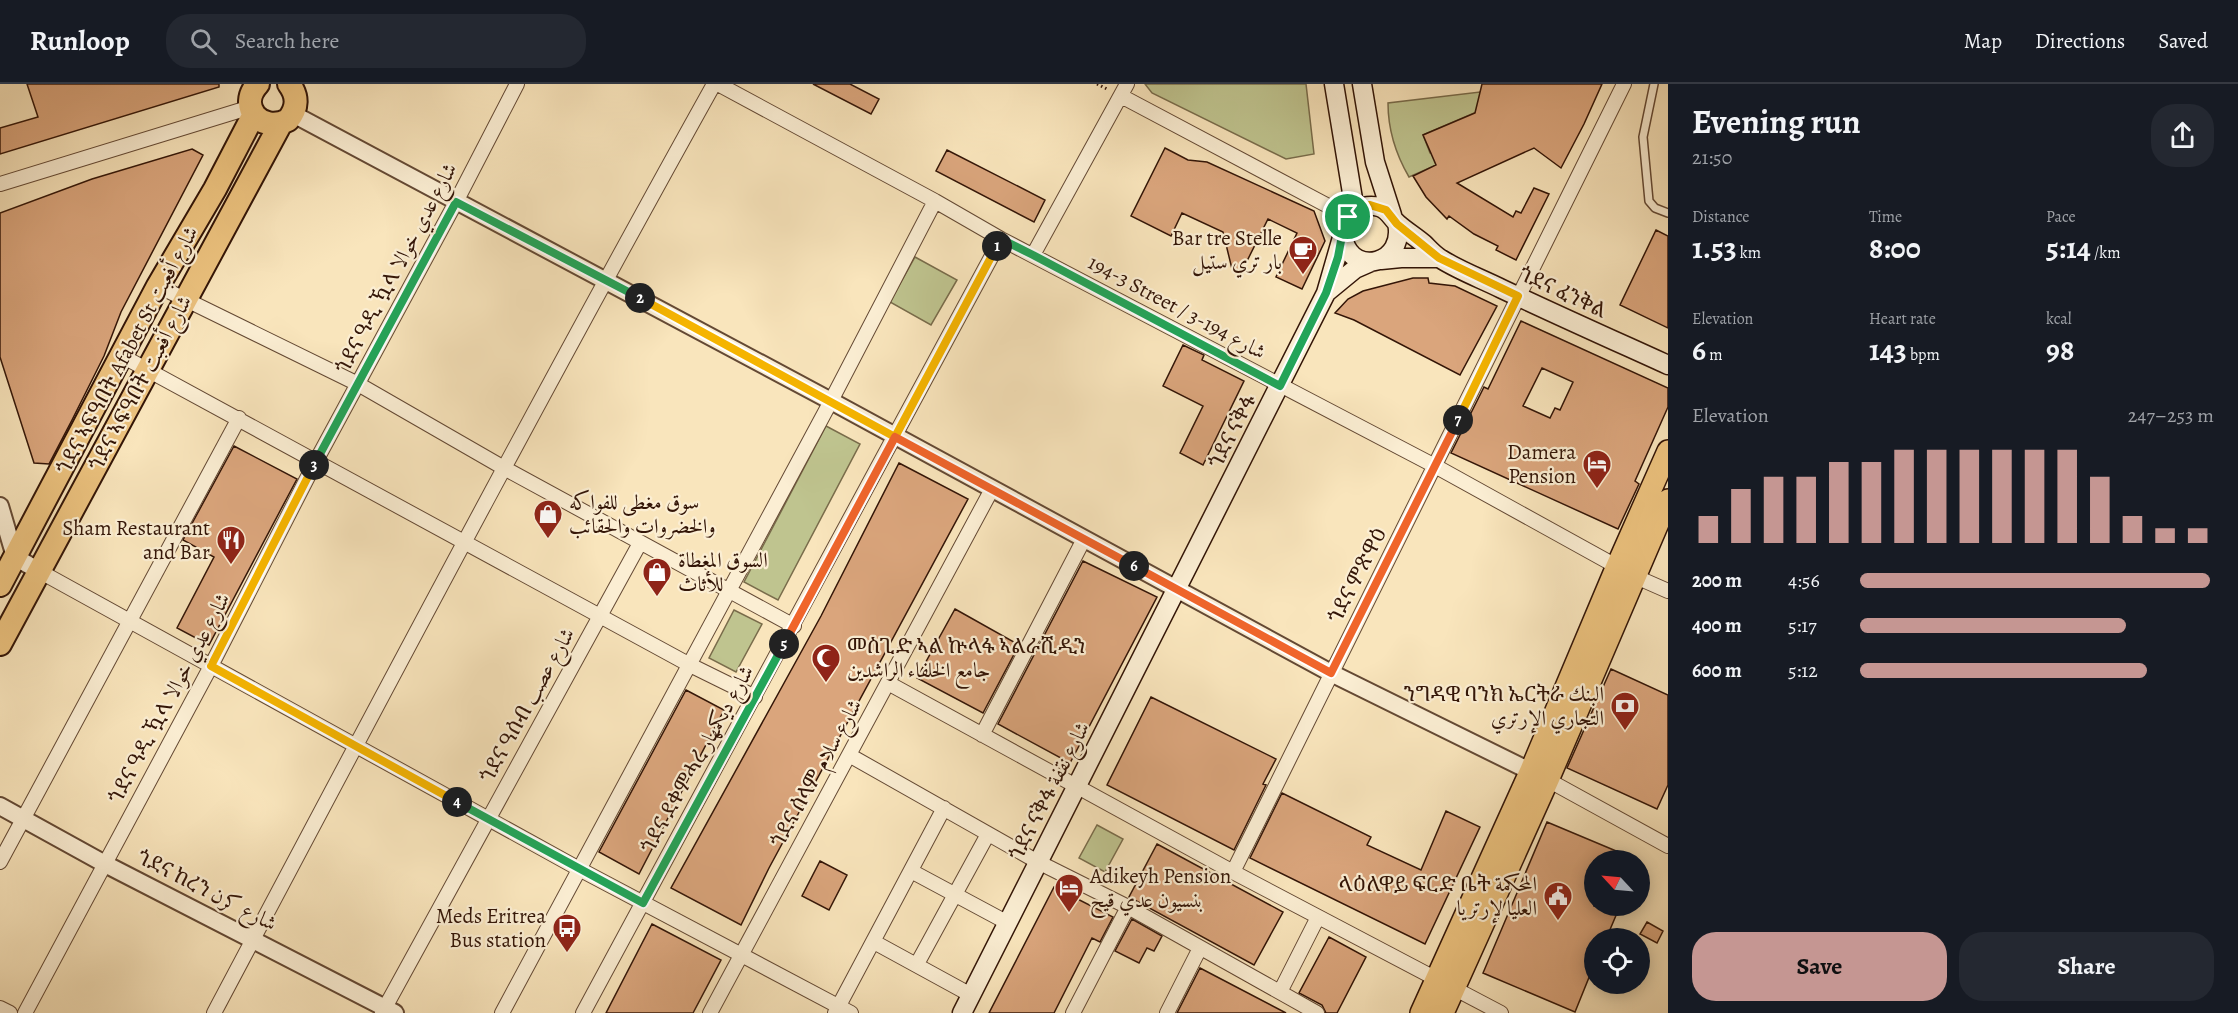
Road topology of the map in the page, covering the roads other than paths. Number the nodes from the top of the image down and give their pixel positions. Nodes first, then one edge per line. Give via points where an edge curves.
1 (517, 84) edge
2 (716, 84) edge
3 (1334, 84) edge
4 (1362, 84) edge
5 (1624, 84) edge
6 (1654, 84) edge
7 (1124, 90) edge
8 (251, 96) edge
9 (293, 101) edge
10 (0, 184) edge
11 (934, 201) junction
12 (456, 202) junction
13 (1668, 213) edge
14 (1395, 219) junction
15 (1349, 221) junction
16 (1001, 239) junction
17 (1033, 255) junction
18 (1439, 258) junction
19 (1375, 261) junction
20 (605, 280) junction
21 (158, 286) junction
22 (1326, 293) junction
23 (1518, 296) junction
24 (185, 300) junction
25 (122, 356) junction
26 (1668, 365) edge
27 (147, 369) junction
28 (358, 384) junction
29 (1280, 386) junction
30 (831, 401) junction
31 (240, 418) junction
32 (895, 437) junction
33 (1668, 451) edge
34 (316, 460) junction
35 (1435, 466) junction
36 (504, 468) junction
37 (992, 489) junction
38 (1668, 500) edge
39 (0, 506) edge
40 (1084, 539) junction
41 (465, 543) junction
42 (640, 543) junction
43 (8, 545) edge
44 (39, 571) junction
45 (1625, 571) junction
46 (0, 585) edge
47 (1176, 589) junction
48 (729, 590) junction
49 (1668, 591) edge
50 (601, 614) junction
51 (129, 621) junction
52 (794, 626) junction
53 (0, 644) edge
54 (690, 664) junction
55 (211, 666) junction
56 (1331, 673) junction
57 (888, 683) junction
58 (755, 697) junction
59 (982, 735) junction
60 (355, 747) junction
61 (849, 755) junction
62 (1539, 775) junction
63 (1077, 786) junction
64 (0, 806) edge
65 (944, 808) junction
66 (24, 819) junction
67 (489, 819) junction
68 (988, 834) junction
69 (1668, 846) edge
70 (0, 862) edge
71 (1038, 862) junction
72 (105, 864) junction
73 (581, 870) junction
74 (911, 871) junction
75 (1233, 872) junction
76 (955, 893) junction
77 (643, 903) junction
78 (1128, 907) junction
79 (1318, 917) junction
80 (1008, 923) junction
81 (254, 939) junction
82 (874, 942) junction
83 (1200, 948) junction
84 (741, 954) junction
85 (917, 964) junction
86 (1445, 984) junction
87 (1280, 992) junction
88 (971, 995) junction
89 (0, 1008) edge
90 (388, 1011) edge
91 (842, 1011) edge
92 (10, 1013) edge
93 (25, 1013) edge
94 (214, 1013) edge
95 (502, 1013) edge
96 (584, 1013) edge
97 (710, 1013) edge
98 (962, 1013) edge
99 (1073, 1013) edge
100 (1167, 1013) edge
101 (1317, 1013) edge
102 (1421, 1013) edge
103 (1443, 1013) edge
104 (1502, 1013) edge

1 - 12 street, ጎደና ዓዲ ዃላ شارع عدي خوالا
2 - 11 street, 194-3 Street / شارع 194-3
2 - 20 street
3 - 15 main road, ጎደና ናቅፋ
4 - 14 main road via 1375,162
5 - 23 street, ጎደና ምጽዋዕ
6 - 13 lane via 1643,137 1649,201
7 - 15 street
7 - 17 street
8 - 9 highway via 265,123
8 - 10 street
8 - 21 highway, ጎደና ኣፍዓበት Afabet St شارع أفعبت via 215,189
9 - 12 street
9 - 24 highway, ጎደና ኣፍዓበት شارع أفعبت
11 - 16 street, 194-3 Street / شارع 194-3
11 - 30 street
12 - 20 street
12 - 28 street, ጎደና ዓዲ ዃላ شارع عدي خوالا
14 - 15 main road via 1386,210 1370,205
14 - 18 main road, ጎደና ፈንቅል
14 - 19 main road via 1398,242 1387,257
15 - 19 main road via 1344,243 1354,257
15 - 22 main road, ጎደና ናቅፋ
16 - 17 street, 194-3 Street / شارع 194-3
16 - 32 street, ጎደና ደቀምሓረ شارع ديكمهار
17 - 29 street, 194-3 Street / شارع 194-3
18 - 19 main road, ጎደና ፈንቅል
18 - 23 main road, ጎደና ፈንቅል
19 - 22 main road, ጎደና ናቅፋ via 1355,269
20 - 30 street
20 - 36 street
21 - 24 street
21 - 25 highway, ጎደና ኣፍዓበት Afabet St شارع أفعبت
22 - 29 main road, ጎደና ናቅፋ
23 - 26 main road, ጎደና ፈንቅል
23 - 35 street, ጎደና ምጽዋዕ
24 - 27 highway, ጎደና ኣፍዓበት شارع أفعبت
24 - 28 street
25 - 27 street
25 - 43 highway, ጎደና ኣፍዓበት Afabet St شارع أفعبت
27 - 31 street
27 - 44 highway, ጎደና ኣፍዓበት شارع أفعبت
28 - 34 street, ጎደና ዓዲ ዃላ شارع عدي خوالا
28 - 36 street
29 - 35 street, 194-3 Street / شارع 194-3
29 - 47 main road, ጎደና ናቅፋ
30 - 32 street
30 - 48 street
31 - 34 street
31 - 51 street
32 - 37 street
32 - 52 street, ጎደና ደቀምሓረ شارع ديكمهار
33 - 45 main road
34 - 41 street
34 - 55 street, ጎደና ዓዲ ዃላ شارع عدي خوالا
35 - 45 street, 194-3 Street / شارع 194-3
35 - 56 street, ጎደና ምጽዋዕ
36 - 41 street
36 - 42 street
37 - 40 street
37 - 57 street, ጎደና ሰላም شارع سلام
38 - 45 main road
39 - 43 street
40 - 47 street
40 - 59 street
41 - 50 street
41 - 60 street
42 - 48 street
42 - 50 street, ጎደና ዓሰብ شارع عصب
43 - 44 street
43 - 46 highway, ጎደና ኣፍዓበት Afabet St شارع أفعبت
44 - 51 street
44 - 53 highway, ጎደና ኣፍዓበት شارع أفعبت
45 - 49 street, 194-3 Street / شارع 194-3
45 - 62 main road
47 - 56 street
47 - 63 main road, ጎደና ናቅፋ شارع نقفة
48 - 52 street
48 - 54 street
50 - 54 street
50 - 67 street, ጎደና ዓሰብ شارع عصب
51 - 55 street
51 - 66 street
52 - 58 street, ጎደና ደቀምሓረ شارع ديكمهار
54 - 58 street
54 - 73 street
55 - 60 street
55 - 72 street, ጎደና ዓዲ ዃላ شارع عدي خوالا
56 - 62 street
56 - 75 street, ጎደና ምጽዋዕ
57 - 59 street
57 - 61 street, ጎደና ሰላም شارع سلام
58 - 77 street, ጎደና ደቀምሓረ شارع ديكمهار
59 - 63 street
60 - 67 street
60 - 81 street
61 - 65 street
61 - 84 street, ጎደና ሰላም شارع سلام
62 - 69 street
62 - 86 main road
63 - 71 main road, ጎደና ናቅፋ شارع نقفة
63 - 75 street
64 - 66 street, ጎደና ከረን شارع كرن
65 - 68 street
65 - 74 street
66 - 70 street
66 - 72 street, ጎደና ከረን شارع كرن
67 - 73 street
67 - 90 street, ጎደና ዓሰብ شارع عصب
68 - 71 street
68 - 76 street
71 - 78 street
71 - 80 main road, ጎደና ናቅፋ شارع نقفة
72 - 81 street, ጎደና ከረን شارع كرن
72 - 93 street, ጎደና ዓዲ ዃላ شارع عدي خوالا
73 - 77 street
73 - 95 street
74 - 76 street
74 - 82 street
75 - 79 street
76 - 80 street
76 - 85 street
77 - 84 street
77 - 96 street, ጎደና ደቀምሓረ شارع ديكمهار
78 - 83 street
78 - 99 street
79 - 86 street
79 - 87 street
80 - 88 main road, ጎደና ናቅፋ شارع نقفة
81 - 90 street, ጎደና ከረን شارع كرن
81 - 94 street
82 - 85 street
82 - 91 street
83 - 87 street
83 - 100 street
84 - 91 street
84 - 97 street, ጎደና ሰላም شارع سلام
85 - 88 street
86 - 102 main road
86 - 103 main road
86 - 104 street
87 - 101 street
88 - 98 main road, ጎደና ናቅፋ شارع نقفة
89 - 92 street

